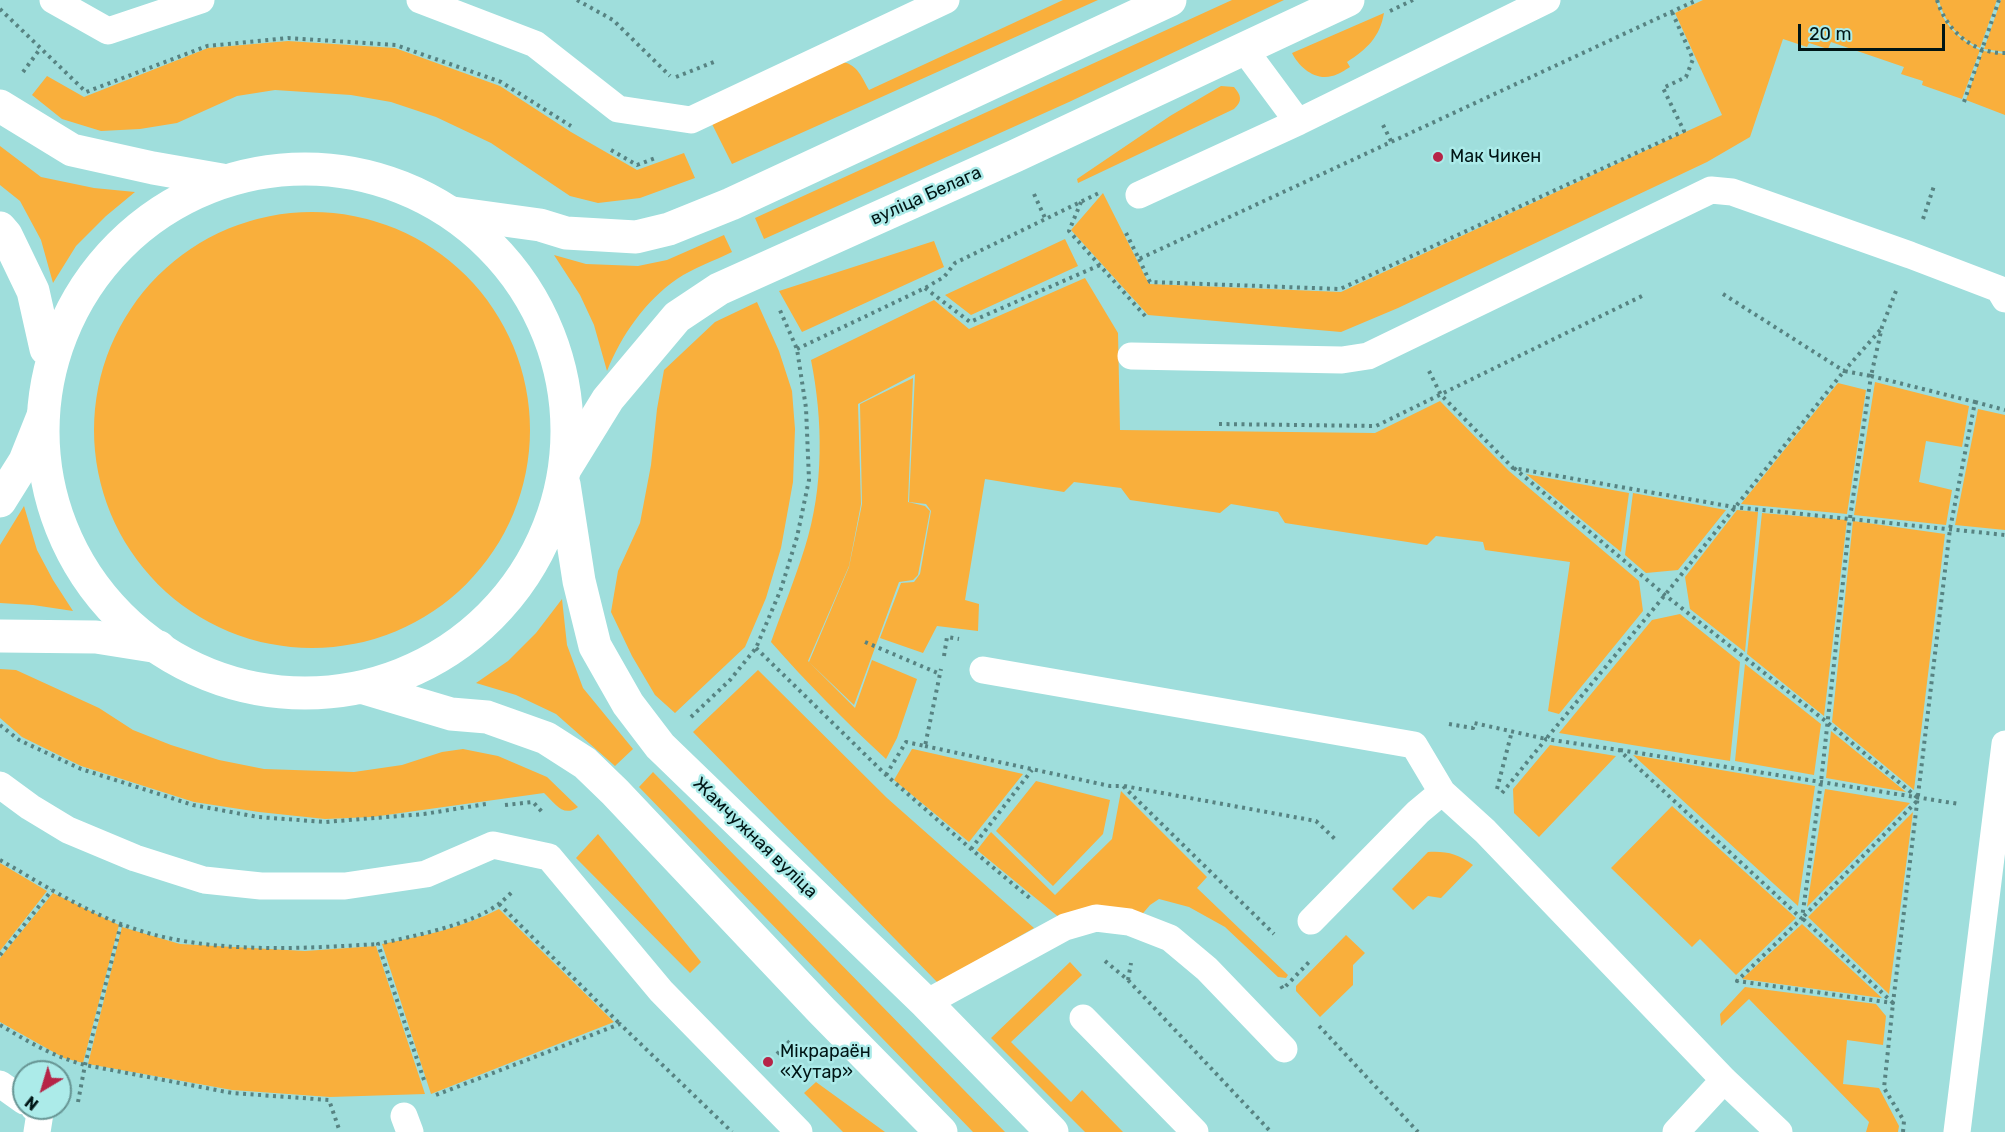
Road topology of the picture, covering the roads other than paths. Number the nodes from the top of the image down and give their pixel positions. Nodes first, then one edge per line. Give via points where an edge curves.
1 (53, 0) edge
2 (201, 0) edge
3 (420, 0) edge
4 (946, 0) edge
5 (1170, 0) edge
6 (1347, 0) edge
7 (1548, 0) edge
8 (1244, 49) junction
9 (0, 106) edge
10 (1298, 122) junction
11 (222, 180) junction
12 (1139, 195) dead end
13 (453, 213) junction
14 (0, 228) edge
15 (2005, 298) edge
16 (46, 349) junction
17 (1131, 356) dead end
18 (43, 416) junction
19 (565, 475) junction
20 (0, 501) edge
21 (0, 636) edge
22 (159, 647) junction
23 (983, 670) dead end
24 (364, 688) junction
25 (2005, 744) edge
26 (0, 785) edge
27 (1442, 792) junction
28 (1311, 921) dead end
29 (926, 1003) junction
30 (1083, 1018) dead end
31 (1284, 1049) dead end
32 (1724, 1080) junction
33 (799, 1132) edge
34 (941, 1132) edge
35 (1052, 1132) edge
36 (1195, 1132) edge
37 (1676, 1132) edge
38 (1779, 1132) edge
39 (1957, 1132) edge

1 - 2 lane via 108,31
3 - 4 lane via 535,44 618,109 691,120
5 - 13 main road via 731,204 669,229 636,237 566,233 540,225
6 - 8 main road, вуліца Белага
7 - 10 lane
8 - 10 lane
8 - 19 main road, вуліца Белага via 719,289 676,317 608,399
9 - 11 main road via 72,150
10 - 12 lane
11 - 13 main road via 280,170 363,175 402,188
11 - 16 main road via 135,232 108,259
13 - 19 main road via 507,262 534,299 553,341 565,385
14 - 16 main road via 33,291
15 - 17 lane via 1999,289 1910,255 1732,192 1711,190 1368,356 1342,360
16 - 18 main road
18 - 20 main road via 26,461
18 - 22 main road via 48,476 60,522 81,566 109,605
19 - 24 main road via 541,542 516,589 486,622 447,654 406,676
19 - 29 main road, Жамчужная вуліца via 579,581 595,646 628,704 660,746
21 - 22 main road via 96,637
22 - 24 main road via 194,669 248,688 307,694
23 - 27 lane via 1414,745
24 - 34 main road via 451,714 488,717 546,738 585,763
25 - 39 lane
26 - 33 lane via 68,830 135,858 204,880 261,886 345,886 426,874 493,845 549,856 661,991
27 - 28 lane
27 - 32 lane via 1485,831
29 - 31 lane via 1065,927 1096,918 1129,922 1170,938 1207,969
29 - 35 main road, Жамчужная вуліца
30 - 36 lane
32 - 37 lane
32 - 38 lane

